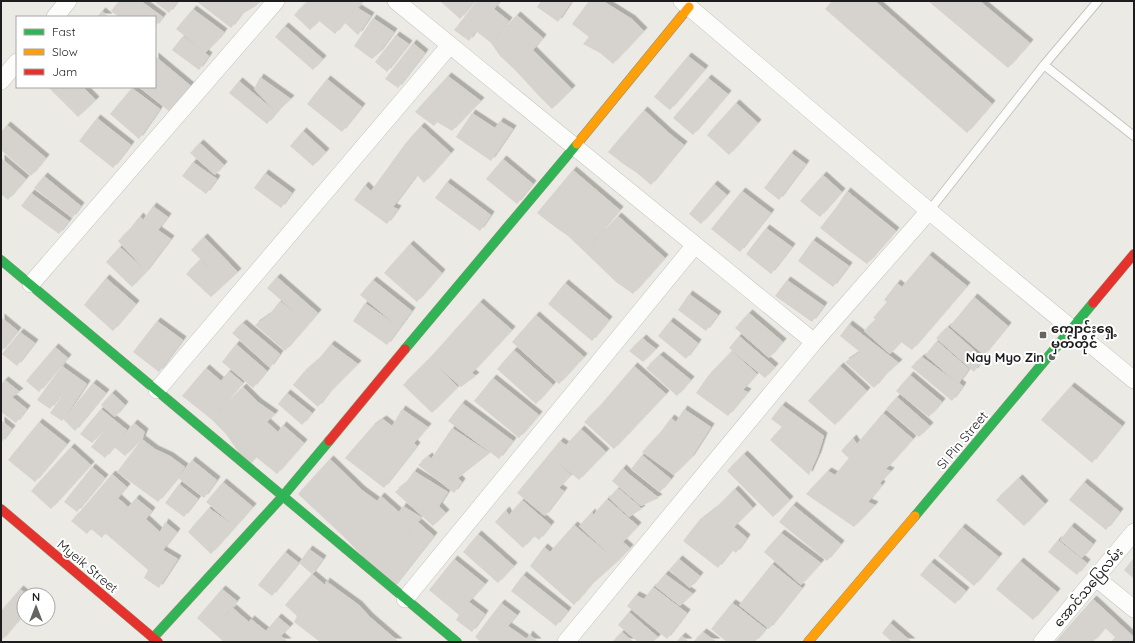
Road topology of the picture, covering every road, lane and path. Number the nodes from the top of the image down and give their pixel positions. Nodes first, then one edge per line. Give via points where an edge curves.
1 (68, 1) edge
2 (276, 1) edge
3 (396, 1) edge
4 (1098, 1) edge
5 (685, 4) edge
6 (56, 16) edge
7 (450, 45) junction
8 (16, 63) edge
9 (1044, 65) junction
10 (1, 81) edge
11 (1134, 136) edge
12 (575, 146) junction
13 (929, 211) junction
14 (695, 245) junction
15 (1134, 254) edge
16 (1, 260) edge
17 (30, 284) junction
18 (1072, 329) junction
19 (814, 342) junction
20 (1134, 380) edge
21 (157, 390) junction
22 (283, 496) junction
23 (1, 509) edge
24 (1134, 532) edge
25 (1096, 578) junction
26 (405, 599) junction
27 (1134, 610) edge
28 (155, 640) edge
29 (457, 642) edge
30 (566, 642) edge
31 (808, 642) edge
32 (1042, 642) edge

1 - 6 street
2 - 17 street
3 - 7 street
4 - 9 lane
5 - 12 street
5 - 13 street
7 - 12 street
7 - 21 street
8 - 10 street
9 - 11 lane
9 - 13 lane
12 - 14 street
12 - 22 street
13 - 18 street
13 - 19 street
14 - 19 street
14 - 26 street
15 - 18 street, Si Pin Street
16 - 17 street
17 - 21 street
18 - 20 street
18 - 31 street, Si Pin Street
19 - 30 street
21 - 22 street
22 - 26 street
22 - 28 street
23 - 28 street, Myeik Street
24 - 25 street, အောင်သပြေလမ်း
25 - 27 street
25 - 32 street, အောင်သပြေလမ်း
26 - 29 street

